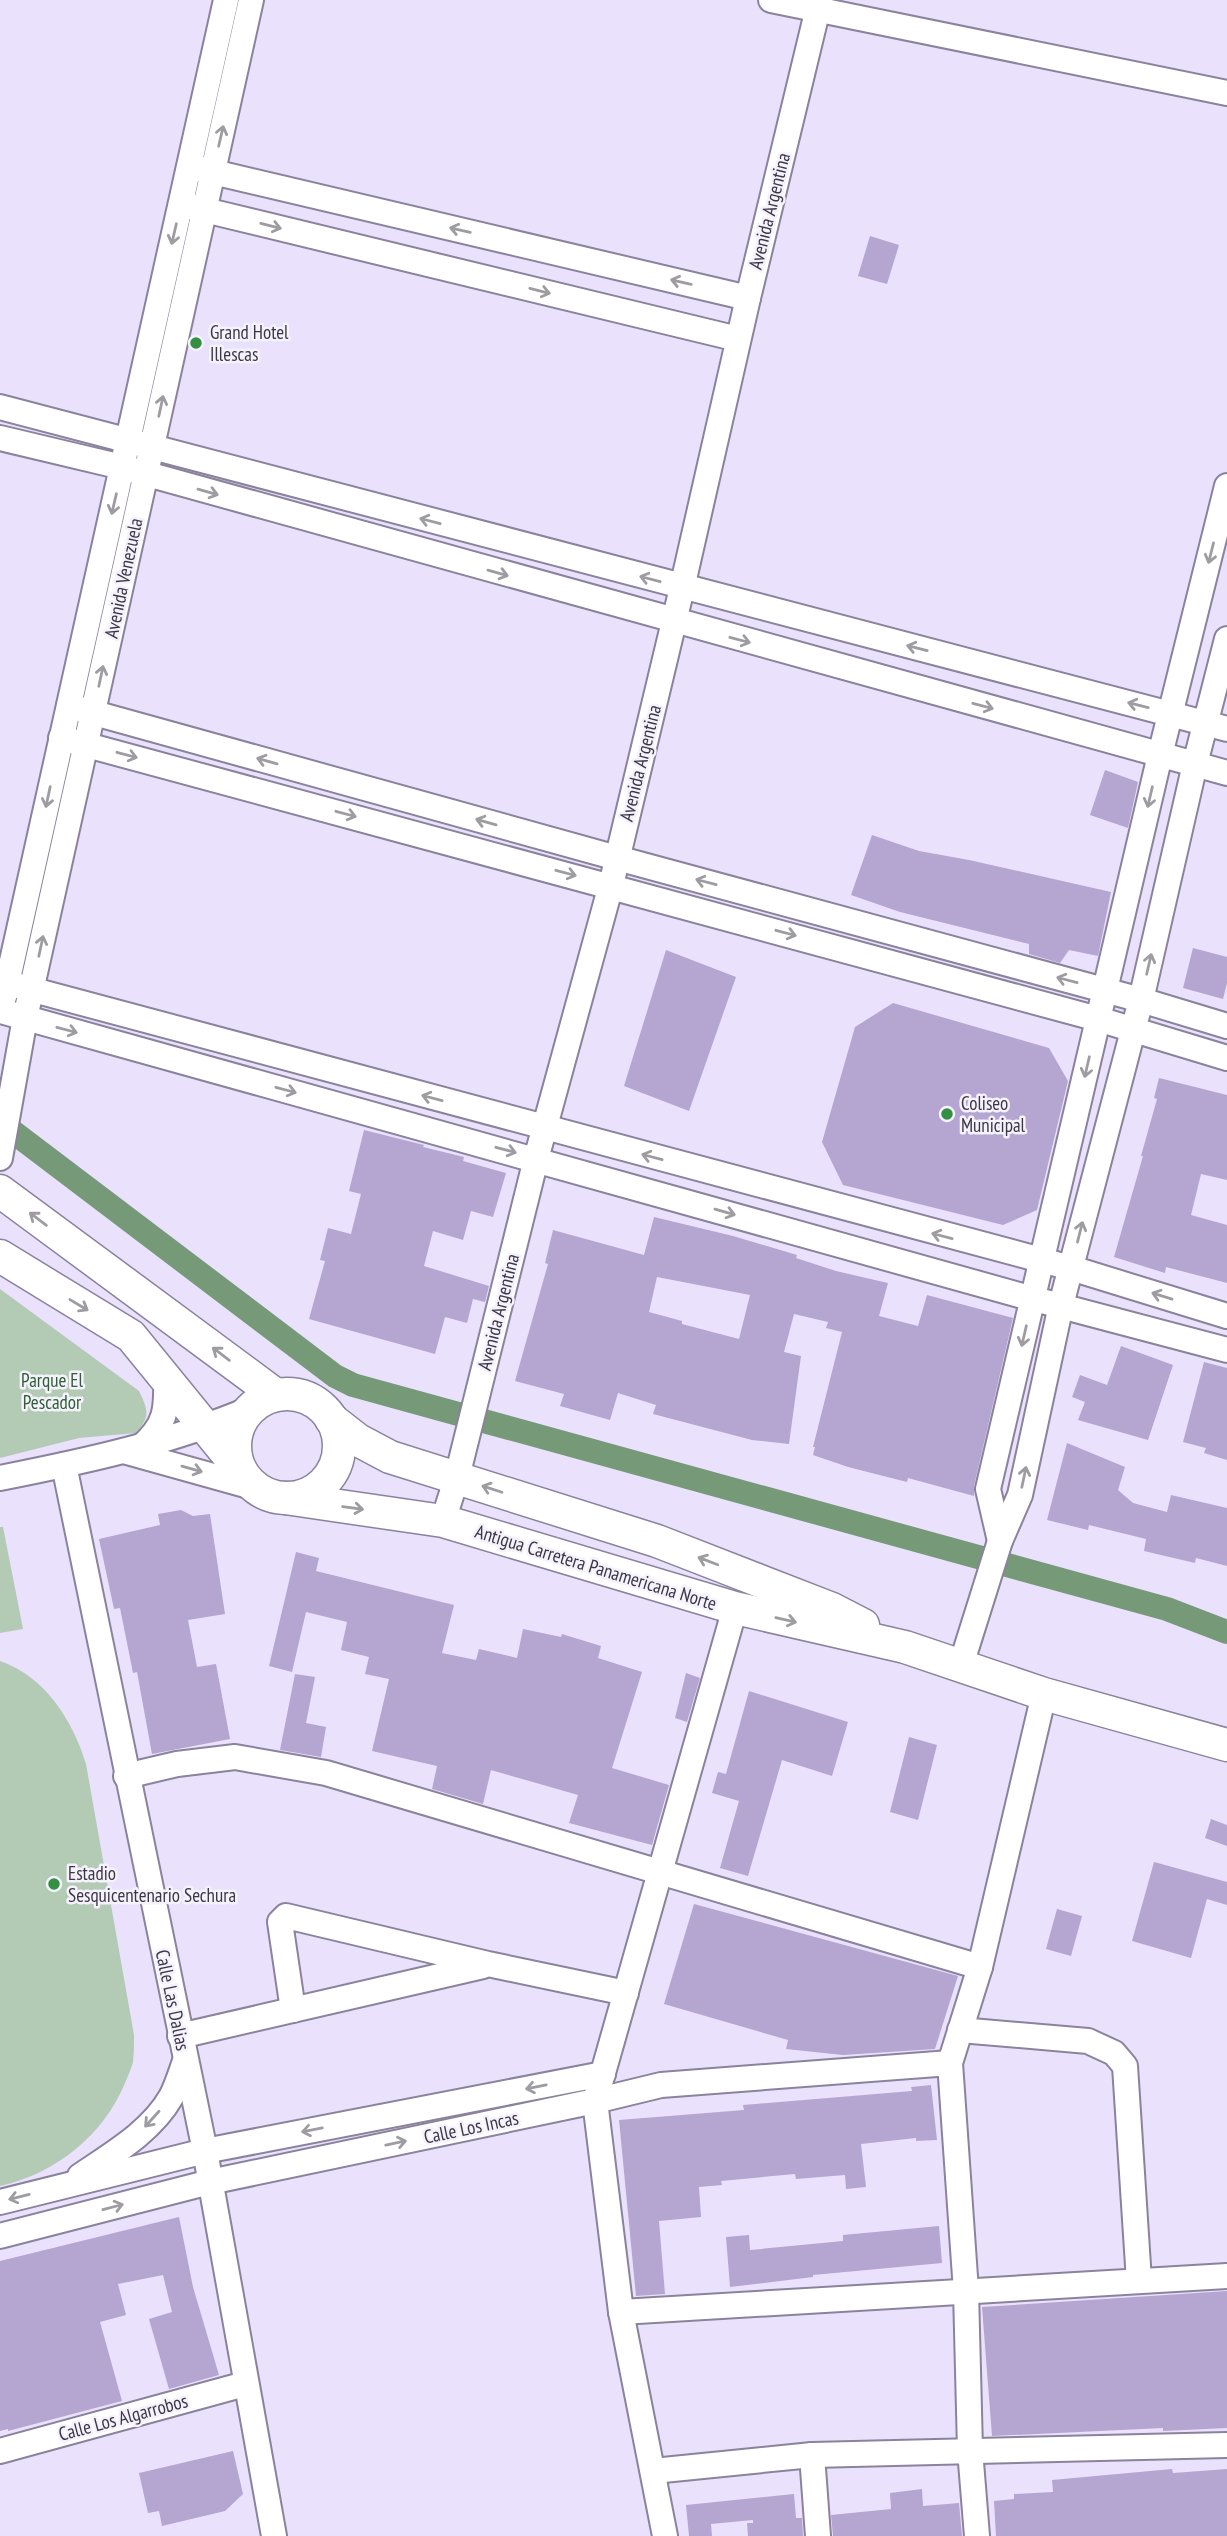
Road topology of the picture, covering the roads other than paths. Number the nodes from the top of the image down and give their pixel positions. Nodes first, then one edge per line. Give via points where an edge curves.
1 (226, 0) edge
2 (251, 0) edge
3 (771, 0) edge
4 (819, 4) edge
5 (1227, 93) edge
6 (201, 169) junction
7 (193, 207) junction
8 (748, 298) junction
9 (738, 339) junction
10 (0, 407) edge
11 (0, 438) edge
12 (128, 441) junction
13 (152, 447) junction
14 (122, 467) junction
15 (146, 475) junction
16 (1227, 486) edge
17 (682, 588) junction
18 (674, 622) junction
19 (1227, 639) edge
20 (69, 706) junction
21 (93, 712) junction
22 (1170, 713) junction
23 (1216, 726) edge
24 (61, 738) junction
25 (86, 744) junction
26 (1160, 755) junction
27 (1195, 764) junction
28 (1227, 773) edge
29 (617, 858) junction
30 (611, 885) junction
31 (4, 982) edge
32 (32, 990) junction
33 (1105, 990) junction
34 (1141, 1000) junction
35 (1, 1014) edge
36 (25, 1018) junction
37 (1098, 1019) junction
38 (1227, 1026) edge
39 (1132, 1029) junction
40 (1227, 1058) edge
41 (544, 1129) junction
42 (0, 1157) edge
43 (536, 1159) junction
44 (0, 1191) edge
45 (0, 1256) edge
46 (1042, 1262) junction
47 (1071, 1268) junction
48 (1033, 1298) junction
49 (1062, 1305) junction
50 (1227, 1316) edge
51 (1227, 1350) edge
52 (166, 1377) junction
53 (263, 1402) junction
54 (331, 1419) junction
55 (207, 1428) junction
56 (133, 1450) junction
57 (64, 1465) junction
58 (0, 1478) edge
59 (457, 1478) junction
60 (261, 1486) junction
61 (443, 1521) junction
62 (1000, 1541) junction
63 (735, 1608) junction
64 (905, 1647) junction
65 (961, 1665) junction
66 (1044, 1694) junction
67 (1227, 1745) edge
68 (126, 1776) junction
69 (660, 1873) junction
70 (488, 1965) junction
71 (980, 1967) junction
72 (626, 1993) junction
73 (293, 2010) junction
74 (960, 2030) junction
75 (180, 2036) junction
76 (186, 2061) junction
77 (950, 2063) junction
78 (603, 2074) junction
79 (595, 2101) junction
80 (205, 2151) junction
81 (210, 2182) junction
82 (66, 2185) junction
83 (0, 2202) edge
84 (0, 2236) edge
85 (1227, 2276) edge
86 (1139, 2281) junction
87 (967, 2291) junction
88 (621, 2312) junction
89 (245, 2384) junction
90 (1227, 2445) edge
91 (970, 2450) junction
92 (0, 2451) edge
93 (812, 2455) junction
94 (653, 2471) junction
95 (274, 2536) edge
96 (665, 2536) edge
97 (818, 2536) edge
98 (977, 2536) edge

1 - 6 street, Avenida Venezuela
6 -> 2 street, Avenida Venezuela
3 - 4 street
4 - 5 street
4 - 8 street, Avenida Argentina
6 - 7 street, Avenida Venezuela
8 -> 6 street
7 -> 9 street
7 -> 12 street, Avenida Venezuela
13 -> 7 street, Avenida Venezuela
8 - 9 street, Avenida Argentina
9 - 17 street, Avenida Argentina
10 - 12 street
11 - 14 street
12 - 13 street
12 - 14 street, Avenida Venezuela
13 - 15 street, Avenida Venezuela
17 -> 13 street
14 - 15 street
14 -> 20 street, Avenida Venezuela
15 -> 18 street
21 -> 15 street, Avenida Venezuela
16 -> 22 street
17 - 18 street, Avenida Argentina
22 -> 17 street
18 -> 26 street
18 - 29 street, Avenida Argentina
19 - 23 street
20 - 21 street
20 - 24 street, Avenida Venezuela
21 - 25 street, Avenida Venezuela
29 -> 21 street
22 - 23 street
22 - 26 street
23 - 27 street
24 - 25 street
24 -> 31 street, Avenida Venezuela
25 -> 30 street
32 -> 25 street, Avenida Venezuela
26 - 27 street
26 -> 33 street
27 - 28 street
34 -> 27 street
29 - 30 street, Avenida Argentina
33 -> 29 street
30 -> 37 street
30 - 41 street, Avenida Argentina
31 - 32 street
31 - 35 street, Avenida Venezuela
32 - 36 street, Avenida Venezuela
41 -> 32 street
33 - 34 street
33 - 37 street
34 - 38 street
34 - 39 street
35 - 36 street
36 - 42 street, Avenida Venezuela
36 -> 43 street
37 - 39 street
37 -> 46 street
39 - 40 street
47 -> 39 street
41 - 43 street, Avenida Argentina
46 -> 41 street
43 -> 48 street
43 - 59 street, Avenida Argentina
53 -> 44 main road
45 -> 52 main road via 131,1336
46 - 47 street
46 - 48 street
47 - 49 street
50 -> 47 street
48 - 49 street
48 -> 62 street via 988,1489
49 - 51 street
62 -> 49 street via 1020,1494
52 - 55 main road
52 - 56 street via 159,1430
53 - 54 main road via 292,1394 307,1398
53 - 55 street
53 - 60 main road via 241,1423 236,1439 236,1455
54 - 59 main road, Antigua Carretera Panamericana Norte via 390,1457
54 - 60 main road via 339,1450 335,1466 319,1488 308,1493
55 - 56 street
55 - 60 main road
56 - 57 street
56 -> 60 street
57 - 58 street
57 - 68 street, Calle Las Dalias
59 - 61 street, Avenida Argentina
64 -> 59 main road, Antigua Carretera Panamericana Norte via 832,1609 669,1546
60 -> 61 main road, Antigua Carretera Panamericana Norte
61 - 63 main road, Antigua Carretera Panamericana Norte
62 - 65 street
63 -> 64 main road, Antigua Carretera Panamericana Norte
63 - 69 street
64 - 65 main road, Antigua Carretera Panamericana Norte
65 - 66 main road, Antigua Carretera Panamericana Norte
66 - 67 main road, Antigua Carretera Panamericana Norte
66 - 71 street
68 - 69 street via 235,1757 313,1770
68 - 75 street, Calle Las Dalias
69 - 71 street
69 - 72 street
70 - 72 street
70 - 73 street
70 - 73 street via 286,1916 280,1922
71 - 74 street
72 - 78 street
73 - 75 street
74 - 77 street
74 - 86 street via 1088,2041 1114,2053 1125,2067
75 - 76 street, Calle Las Dalias
76 - 80 street, Calle Las Dalias
76 -> 82 street via 171,2097 150,2123
77 - 79 street, Calle Los Incas via 661,2085
77 - 87 street
78 - 79 street
78 -> 80 street
81 -> 79 street, Calle Los Incas
79 - 88 street
80 - 81 street, Calle Las Dalias
80 - 82 street
84 -> 81 street, Calle Los Incas
81 - 89 street, Calle Las Dalias
82 -> 83 street
85 - 86 street
86 - 87 street
87 - 88 street
87 - 91 street
88 - 94 street
89 - 92 street, Calle Los Algarrobos
89 - 95 street, Calle Las Dalias
90 - 91 street
91 - 93 street
91 - 98 street
93 - 94 street
93 - 97 street
94 - 96 street

